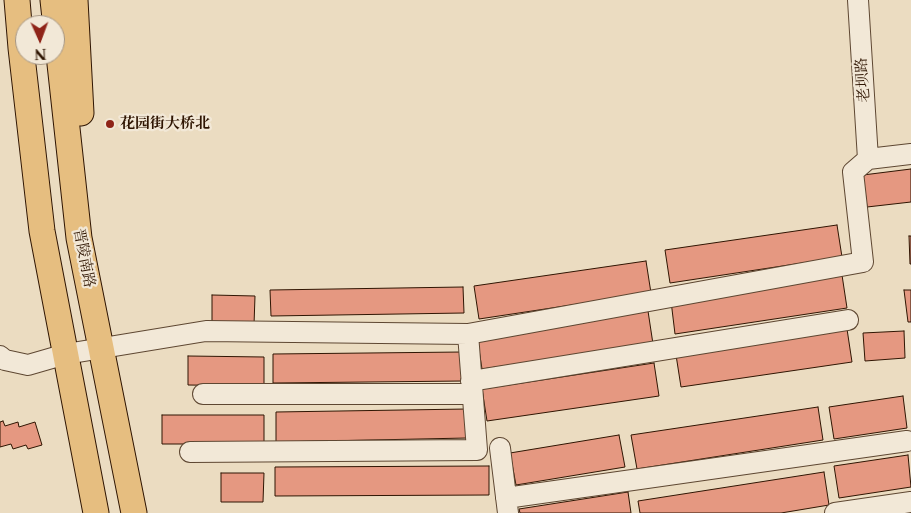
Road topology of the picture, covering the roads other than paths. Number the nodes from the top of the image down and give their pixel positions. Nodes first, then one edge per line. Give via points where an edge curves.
1 (12, 0) edge
2 (18, 0) edge
3 (53, 0) edge
4 (75, 0) edge
5 (858, 0) edge
6 (19, 15) edge
7 (15, 16) edge
8 (23, 65) edge
9 (911, 154) edge
10 (868, 159) junction
11 (79, 238) junction
12 (848, 320) dead end
13 (468, 334) junction
14 (102, 349) junction
15 (66, 354) junction
16 (0, 356) edge
17 (472, 387) junction
18 (203, 394) dead end
19 (907, 442) dead end
20 (500, 448) dead end
21 (190, 452) dead end
22 (911, 502) edge
23 (507, 505) edge
24 (96, 513) edge
25 (134, 513) edge
26 (835, 513) edge

1 - 7 main road
2 - 6 main road
3 - 11 main road, 晋陵南路
4 - 11 main road via 81,123
5 - 10 street, 老坝路
8 - 15 main road via 42,231
9 - 10 street
10 - 13 street via 853,172 863,262
11 - 14 main road, 晋陵南路
12 - 17 street
13 - 14 street via 206,331
13 - 17 street
14 - 15 street
14 - 25 main road, 晋陵南路
15 - 16 street via 28,365
15 - 24 main road
17 - 18 street
17 - 21 street via 477,450
19 - 23 street
20 - 23 street
22 - 26 street

